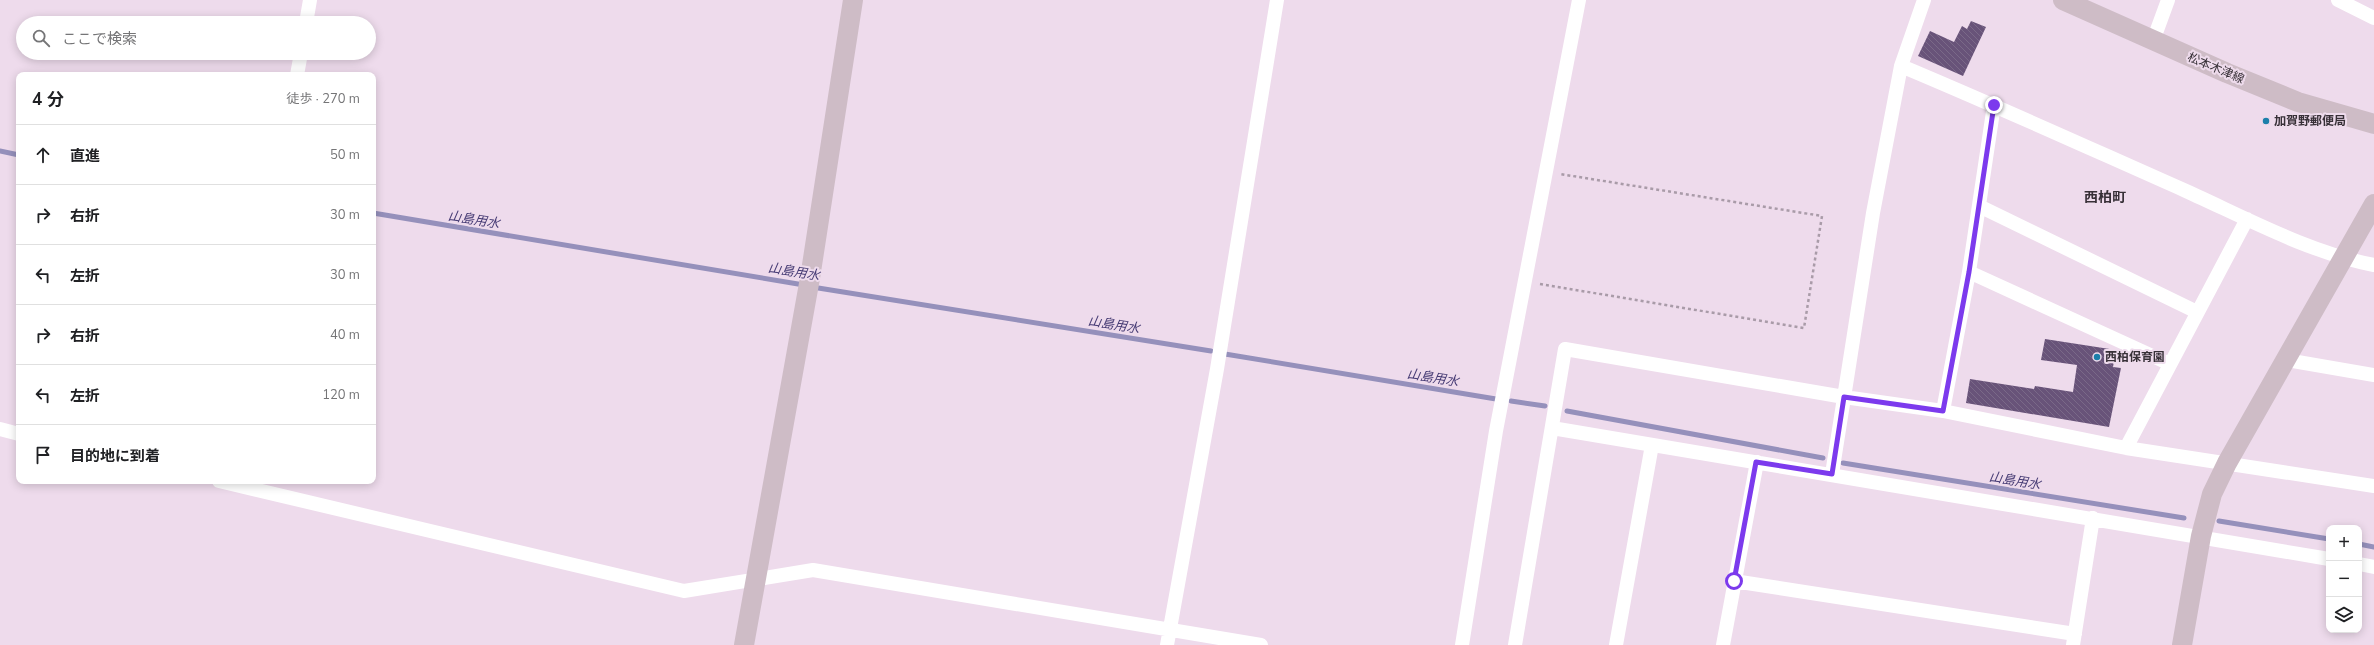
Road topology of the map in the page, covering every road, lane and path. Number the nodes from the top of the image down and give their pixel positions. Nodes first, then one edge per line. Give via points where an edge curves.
1 (310, 0) edge
2 (853, 0) edge
3 (1277, 0) edge
4 (1579, 0) edge
5 (1924, 0) edge
6 (2063, 0) edge
7 (2168, 0) edge
8 (2338, 0) edge
9 (2373, 15) edge
10 (307, 16) edge
11 (2153, 41) junction
12 (300, 60) edge
13 (1901, 66) junction
14 (298, 72) edge
15 (1994, 105) junction
16 (2374, 124) edge
17 (1546, 172) junction
18 (2374, 204) edge
19 (1979, 206) junction
20 (2247, 219) junction
21 (2343, 259) junction
22 (2374, 264) edge
23 (1969, 272) junction
24 (1524, 281) junction
25 (2198, 312) junction
26 (2286, 360) junction
27 (2170, 364) junction
28 (2374, 375) edge
29 (1844, 397) junction
30 (1943, 411) junction
31 (1552, 428) junction
32 (0, 429) edge
33 (16, 433) edge
34 (1652, 444) junction
35 (2126, 448) junction
36 (1756, 462) junction
37 (2227, 463) junction
38 (1832, 474) junction
39 (232, 484) edge
40 (2374, 486) edge
41 (2093, 518) junction
42 (2201, 536) junction
43 (2326, 558) edge
44 (2362, 565) edge
45 (2374, 567) edge
46 (756, 579) junction
47 (1734, 581) junction
48 (1169, 630) junction
49 (2074, 640) edge
50 (744, 645) edge
51 (1167, 645) edge
52 (1261, 645) edge
53 (1462, 645) edge
54 (1515, 645) edge
55 (1616, 645) edge
56 (1723, 645) edge
57 (2182, 645) edge

1 - 10 street
2 - 46 street via 808,286
3 - 48 street via 1217,369
4 - 17 street
5 - 13 street
6 - 11 street, 松本木津線
7 - 11 street
8 - 9 street
11 - 16 street, 松本木津線 via 2298,102
12 - 14 street
13 - 15 street
13 - 29 street via 1873,213
15 - 19 street
15 - 20 street
17 - 24 street
17 - 24 path via 1822,216 1804,328
18 - 21 street
19 - 23 street
19 - 25 street
20 - 21 street
20 - 25 street
21 - 22 street
21 - 26 street
23 - 27 street
23 - 30 street
24 - 53 street via 1496,431
25 - 27 street
26 - 28 street
26 - 37 street
27 - 35 street
29 - 30 street
29 - 31 street via 1565,350
29 - 38 street
30 - 35 street
31 - 34 street
31 - 54 street
32 - 33 street
34 - 36 street
34 - 55 street
35 - 37 street
36 - 38 street
36 - 47 street
37 - 40 street
37 - 42 street via 2212,494
38 - 41 street
39 - 46 street via 684,591
41 - 42 street
41 - 49 street
42 - 43 street
42 - 57 street
44 - 45 street
46 - 48 street via 813,570
46 - 50 street
47 - 49 street
47 - 56 street
48 - 51 street
48 - 52 street

